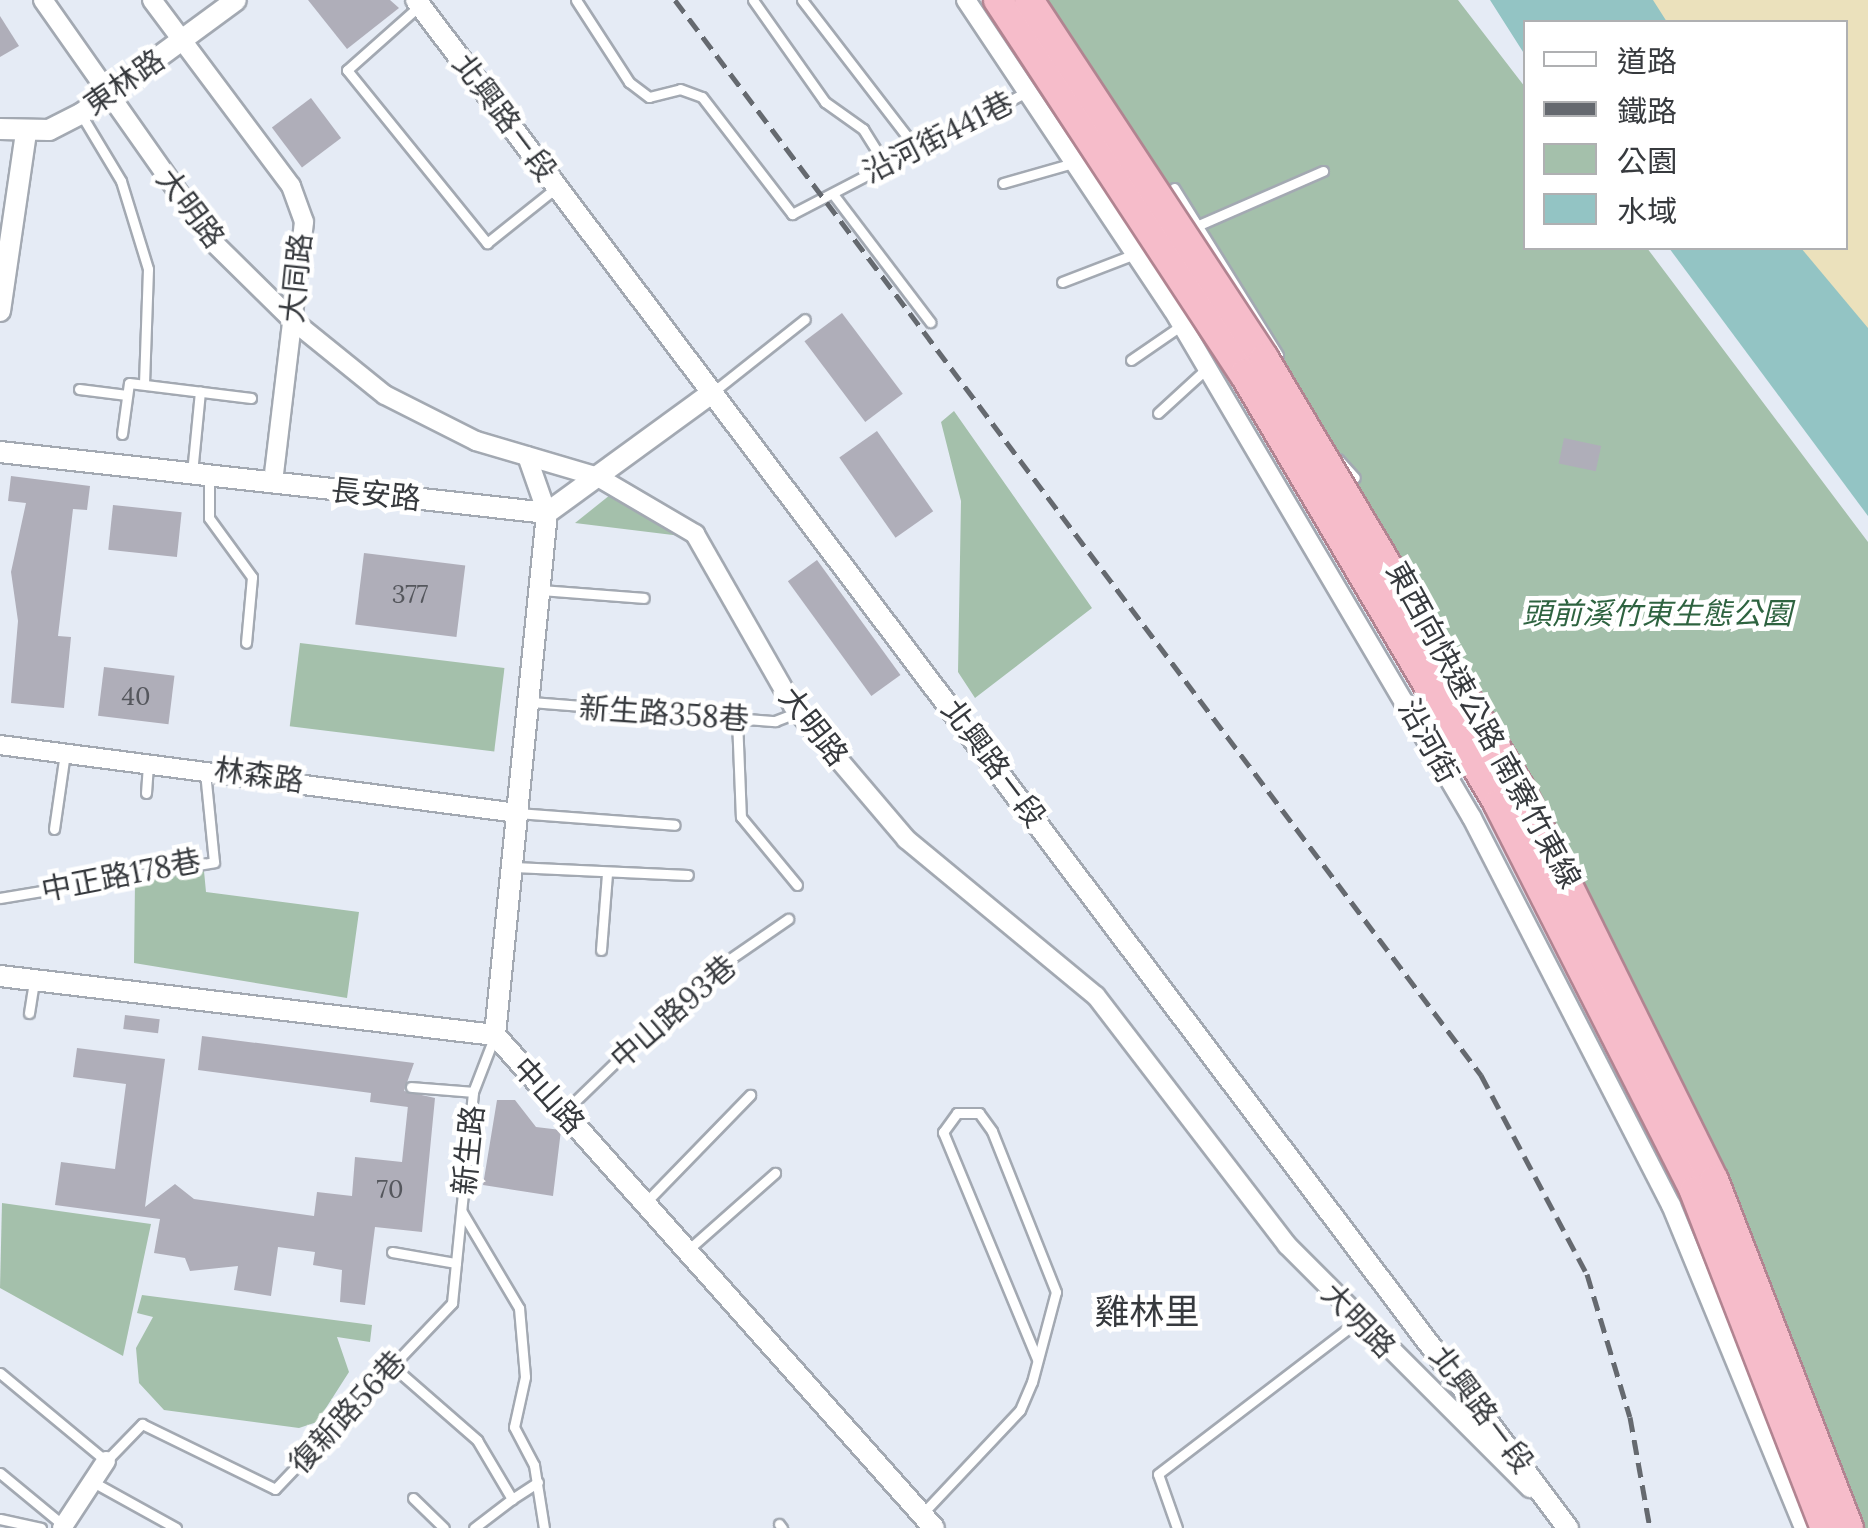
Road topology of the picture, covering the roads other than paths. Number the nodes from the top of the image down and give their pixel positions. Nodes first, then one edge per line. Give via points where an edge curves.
1 (43, 0) edge
2 (152, 0) edge
3 (236, 0) edge
4 (576, 0) edge
5 (753, 0) edge
6 (802, 0) edge
7 (966, 0) edge
8 (998, 0) edge
9 (1029, 0) edge
10 (418, 3) edge
11 (183, 41) junction
12 (1028, 91) junction
13 (108, 93) junction
14 (81, 114) junction
15 (0, 129) edge
16 (26, 132) junction
17 (913, 144) junction
18 (883, 161) junction
19 (1073, 162) junction
20 (1323, 171) dead end
21 (1003, 183) dead end
22 (557, 187) junction
23 (1174, 188) dead end
24 (833, 194) junction
25 (1104, 209) junction
26 (1197, 227) junction
27 (1135, 254) junction
28 (1062, 282) dead end
29 (0, 311) edge
30 (805, 319) dead end
31 (292, 320) junction
32 (930, 322) dead end
33 (1182, 324) junction
34 (1131, 360) dead end
35 (1208, 367) junction
36 (144, 384) junction
37 (79, 390) dead end
38 (200, 392) junction
39 (714, 392) junction
40 (127, 395) junction
41 (251, 398) dead end
42 (1158, 412) dead end
43 (122, 434) dead end
44 (0, 452) edge
45 (526, 456) junction
46 (200, 474) junction
47 (598, 476) junction
48 (1355, 478) dead end
49 (273, 483) junction
50 (547, 513) junction
51 (539, 590) junction
52 (644, 598) dead end
53 (246, 643) dead end
54 (528, 702) junction
55 (798, 712) junction
56 (737, 719) junction
57 (0, 745) edge
58 (65, 750) junction
59 (148, 760) junction
60 (204, 767) junction
61 (146, 793) dead end
62 (517, 813) junction
63 (674, 825) dead end
64 (54, 829) dead end
65 (512, 867) junction
66 (607, 874) junction
67 (688, 875) dead end
68 (797, 884) dead end
69 (0, 898) edge
70 (788, 920) dead end
71 (601, 950) dead end
72 (0, 976) edge
73 (34, 980) junction
74 (29, 1013) dead end
75 (495, 1035) junction
76 (410, 1086) dead end
77 (474, 1092) junction
78 (750, 1095) dead end
79 (563, 1112) junction
80 (775, 1173) dead end
81 (645, 1203) junction
82 (461, 1210) junction
83 (688, 1249) junction
84 (392, 1252) dead end
85 (456, 1263) junction
86 (1357, 1322) junction
87 (1037, 1359) junction
88 (390, 1364) junction
89 (0, 1373) edge
90 (106, 1461) junction
91 (0, 1473) edge
92 (92, 1482) junction
93 (538, 1482) junction
94 (413, 1498) dead end
95 (512, 1498) junction
96 (0, 1519) edge
97 (928, 1521) edge
98 (1565, 1524) edge
99 (65, 1527) edge
100 (41, 1528) edge
101 (176, 1528) edge
102 (444, 1528) edge
103 (474, 1528) edge
104 (544, 1528) edge
105 (1177, 1528) edge
106 (1804, 1528) edge
107 (1825, 1528) edge
108 (1849, 1528) edge

1 - 13 street, 大明路
2 - 11 street, 大同路
3 - 11 street, 東林路
4 - 24 lane via 630,82 649,97 680,89 702,97 792,214
5 - 18 lane via 825,102 863,130
6 - 17 lane
7 - 12 street, 沿河街
8 - 107 highway, 東西向快速公路 南寮竹東線, bridge via 1244,374 1498,804 1694,1191
9 - 108 highway, 東西向快速公路 南寮竹東線, bridge via 1264,358 1520,788 1714,1180
10 - 22 street, 北興路ㄧ段
10 - 22 lane via 347,70 487,243
11 - 13 street, 東林路
11 - 31 street, 大同路 via 290,186 304,222
12 - 17 lane, 沿河街441巷
12 - 19 street, 沿河街
13 - 14 street, 東林路
13 - 31 street, 大明路 via 213,242
14 - 16 street, 東林路
14 - 36 lane via 121,181 148,269
15 - 16 street, 東林路
16 - 29 street
17 - 18 lane, 沿河街441巷
18 - 24 lane, 沿河街441巷
19 - 21 lane
19 - 25 street, 沿河街
20 - 26 lane
22 - 39 street, 北興路ㄧ段
23 - 26 lane
24 - 32 lane, 沿河街441巷
25 - 26 lane via 1171,234
25 - 27 street, 沿河街
26 - 48 lane
27 - 28 lane
27 - 33 street, 沿河街
30 - 39 lane
31 - 45 street, 大明路 via 385,395
31 - 49 street, 大同路
33 - 34 lane
33 - 35 street, 沿河街
35 - 42 lane
35 - 106 street, 沿河街 via 1386,663 1584,1032 1671,1205
36 - 38 lane
36 - 40 lane via 128,383
37 - 40 lane
38 - 41 lane
38 - 46 lane
39 - 47 street
39 - 98 street, 北興路ㄧ段
40 - 43 lane
44 - 46 street, 長安路
45 - 47 street, 大明路
45 - 50 street, 新生路
46 - 49 street, 長安路
46 - 53 lane via 209,518 252,577
47 - 50 street
47 - 55 street, 大明路 via 695,534
49 - 50 street, 長安路
50 - 51 street, 新生路
51 - 52 lane
51 - 54 street, 新生路
54 - 56 lane, 新生路358巷
54 - 62 street, 新生路
55 - 56 lane, 新生路358巷
55 - 86 street, 大明路 via 906,839 1096,996
56 - 68 lane via 741,818
57 - 58 street, 林森路
58 - 59 street, 林森路
58 - 64 lane
59 - 60 street, 林森路
59 - 61 lane
60 - 62 street, 林森路
60 - 69 lane, 中正路178巷 via 214,862
62 - 63 lane
62 - 65 street, 新生路
65 - 66 lane
65 - 75 street, 新生路
66 - 67 lane
66 - 71 lane
70 - 79 lane, 中山路93巷 via 701,980
72 - 73 street, 中山路
73 - 74 lane
73 - 75 street, 中山路
75 - 77 lane, 新生路
75 - 79 street, 中山路
76 - 77 lane
77 - 82 lane, 新生路
78 - 81 lane
79 - 81 street, 中山路
80 - 83 lane
81 - 83 street, 中山路
82 - 85 lane, 復新路56巷
82 - 93 lane, 新生路 via 519,1308 525,1377 514,1426
83 - 97 street, 中山路
84 - 85 lane
85 - 88 lane, 復新路56巷 via 452,1303
86 - 98 street, 大明路
86 - 105 lane via 1158,1474
87 - 87 lane via 1055,1306 1052,1272 985,1120 957,1112 943,1132
87 - 97 lane via 1008,1427
88 - 90 lane, 復新路56巷 via 275,1489 142,1424
88 - 95 lane via 477,1440
89 - 90 lane
90 - 92 street
91 - 99 lane
92 - 99 street
92 - 101 lane
93 - 95 lane
93 - 104 lane, 新生路
94 - 102 lane
95 - 103 lane
96 - 100 lane

